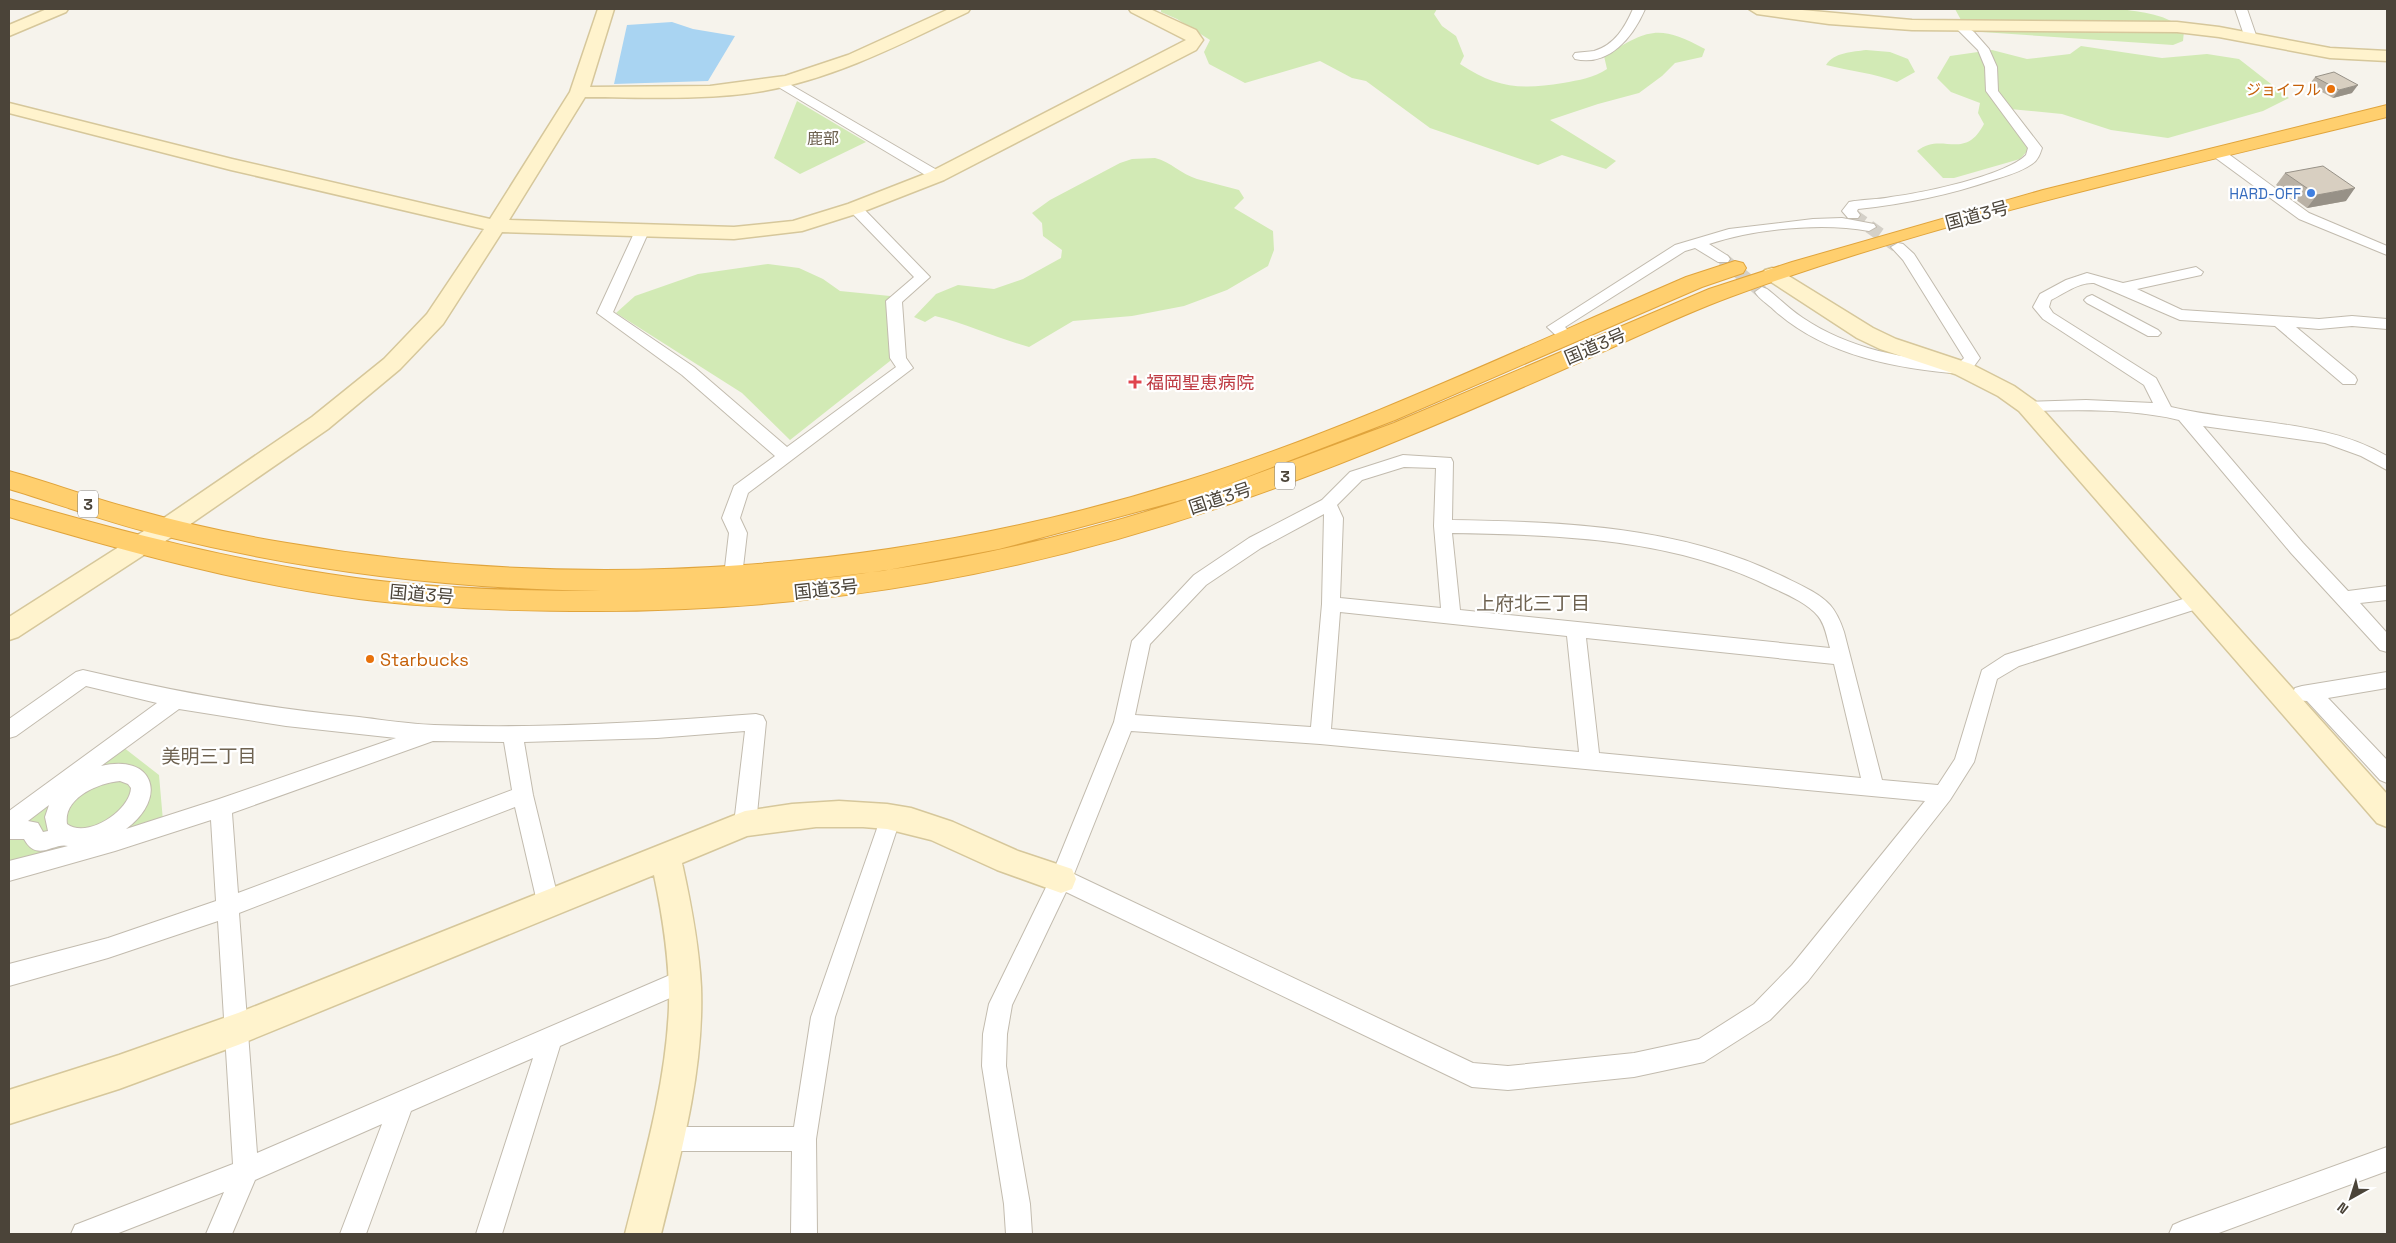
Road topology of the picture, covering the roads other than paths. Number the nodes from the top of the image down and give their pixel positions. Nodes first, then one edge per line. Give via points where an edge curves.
1 (60, 9) edge
2 (606, 9) edge
3 (962, 9) edge
4 (1137, 9) edge
5 (1639, 9) edge
6 (1758, 9) edge
7 (1946, 9) edge
8 (2242, 9) edge
9 (1960, 26) junction
10 (9, 31) edge
11 (2251, 38) junction
12 (1579, 56) dead end
13 (2387, 56) edge
14 (779, 82) junction
15 (579, 92) junction
16 (2387, 97) edge
17 (9, 108) edge
18 (2387, 111) edge
19 (2218, 153) junction
20 (937, 176) junction
21 (854, 208) junction
22 (1861, 221) junction
23 (495, 226) junction
24 (642, 231) junction
25 (1699, 244) junction
26 (1898, 247) tunnel mouth
27 (2387, 251) edge
28 (1723, 259) tunnel mouth
29 (2196, 272) dead end
30 (1767, 283) junction
31 (2122, 288) junction
32 (2092, 300) dead end
33 (2143, 300) junction
34 (2119, 314) junction
35 (2279, 321) junction
36 (2387, 324) edge
37 (2153, 333) dead end
38 (1567, 337) junction
39 (1963, 369) junction
40 (2349, 380) dead end
41 (2026, 406) junction
42 (2164, 410) junction
43 (2185, 416) junction
44 (785, 455) junction
45 (2387, 464) edge
46 (9, 480) edge
47 (1328, 504) junction
48 (9, 508) edge
49 (1443, 526) junction
50 (167, 528) junction
51 (142, 544) junction
52 (733, 576) junction
53 (2387, 592) edge
54 (2344, 598) junction
55 (2199, 601) junction
56 (1331, 604) junction
57 (1451, 618) junction
58 (9, 630) edge
59 (1576, 630) junction
60 (2387, 645) edge
61 (1842, 657) junction
62 (2387, 680) edge
63 (2311, 692) junction
64 (2284, 699) junction
65 (176, 700) junction
66 (1124, 722) junction
67 (9, 730) edge
68 (433, 733) junction
69 (513, 734) junction
70 (1320, 736) junction
71 (2370, 755) junction
72 (1590, 761) junction
73 (2341, 764) junction
74 (2387, 774) edge
75 (1874, 787) junction
76 (1944, 794) junction
77 (523, 795) junction
78 (221, 809) junction
79 (2387, 814) edge
80 (891, 817) junction
81 (9, 823) edge
82 (745, 824) junction
83 (129, 829) junction
84 (9, 830) edge
85 (62, 834) junction
86 (665, 855) junction
87 (9, 871) edge
88 (1062, 879) junction
89 (548, 902) junction
90 (228, 907) junction
91 (9, 975) edge
92 (685, 980) junction
93 (238, 1029) junction
94 (551, 1038) junction
95 (402, 1102) junction
96 (9, 1107) edge
97 (804, 1138) junction
98 (666, 1139) junction
99 (2387, 1159) edge
100 (246, 1171) junction
101 (84, 1234) edge
102 (219, 1234) edge
103 (353, 1234) edge
104 (489, 1234) edge
105 (643, 1234) edge
106 (804, 1234) edge
107 (1019, 1234) edge
108 (2182, 1234) edge

1 - 10 street
2 - 15 street
3 - 14 street via 833,67
4 - 20 street via 1190,34 1195,40 1190,46
5 - 12 street via 1632,29 1612,48 1592,56
6 - 9 street via 1868,23
7 - 9 street
8 - 11 street
9 - 11 street via 2177,27
9 - 22 street via 1984,50 1991,68 1992,92 2035,148 2033,156 2013,168 1948,189 1890,202 1854,205 1849,211
11 - 13 street via 2330,53
14 - 15 street via 740,89
14 - 20 street
15 - 23 street
16 - 22 highway, 国道3号 / 3
17 - 23 street
18 - 19 highway, 国道3号 / 3
19 - 27 street via 2304,216
19 - 30 highway, 国道3号 / 3 via 2085,185
20 - 21 street
21 - 24 street via 795,226 734,233
21 - 44 street via 923,277 894,301 898,358 905,368
22 - 25 street via 1729,233
22 - 38 highway, 国道3号 / 3 via 1694,282
23 - 24 street
23 - 50 street via 435,318 392,364 320,423
24 - 44 street via 605,313 688,371
25 - 28 street
25 - 38 street via 1680,248 1555,327
26 - 39 street via 1909,257 1972,358
29 - 31 street
30 - 39 street via 1888,344
30 - 51 highway, 国道3号 / 3 via 1717,294 1315,465 1202,504 1077,542 872,584 638,602 494,600 326,584 191,559
31 - 33 street
31 - 42 street via 2089,277 2045,297 2041,307 2048,316 2150,382
32 - 34 street
33 - 34 street
33 - 35 street via 2180,315
34 - 37 street
35 - 36 street
35 - 40 street
38 - 52 highway, 国道3号 / 3 via 1364,424 1196,487 983,543 872,562
39 - 41 street via 2006,391
41 - 42 street via 2100,405
41 - 55 street
42 - 43 street
43 - 45 street via 2336,438 2367,450
43 - 54 street
44 - 52 street via 740,490 731,518 738,533
46 - 50 highway, 国道3号 / 3
47 - 49 street via 1356,476 1403,461 1445,462
47 - 56 street via 1334,518
47 - 66 street via 1255,543 1200,580 1155,623 1141,641
48 - 51 highway, 国道3号 / 3
49 - 57 street
49 - 61 street via 1622,534 1741,564 1810,599 1827,615
50 - 51 street
50 - 52 highway, 国道3号 / 3 via 348,563 501,580 634,581
51 - 58 street
53 - 54 street
54 - 60 street
55 - 64 street
55 - 76 street via 2012,660 1989,676 1964,762
56 - 57 street
56 - 70 street
57 - 59 street
59 - 61 street
59 - 72 street
61 - 75 street
62 - 63 street
63 - 64 street
63 - 71 street
64 - 73 street
65 - 67 street via 84,678
65 - 68 street via 286,718
65 - 81 street
66 - 70 street
66 - 88 street
68 - 69 street
68 - 78 street
69 - 77 street
69 - 82 street via 657,730 756,722
70 - 72 street
71 - 73 street
71 - 74 street
72 - 75 street
73 - 79 street
75 - 76 street
76 - 88 street via 1800,972 1762,1012 1704,1050 1634,1066 1508,1078 1472,1076
77 - 89 street
77 - 90 street
78 - 83 street
78 - 90 street
80 - 82 street via 838,812
80 - 88 street via 933,827 1002,858
80 - 97 street via 823,1017
82 - 86 street
83 - 85 street via 109,830 79,839
83 - 85 street via 142,788 131,774 108,773 81,784 61,803 54,823
83 - 87 street
84 - 85 street via 31,830 33,838 39,842 48,842
86 - 89 street
86 - 92 street via 680,919
88 - 107 street via 1001,1004 995,1034 994,1066
89 - 93 street
90 - 91 street via 108,948
90 - 93 street
92 - 94 street
92 - 98 street via 680,1070
93 - 96 street
93 - 100 street
94 - 95 street
94 - 104 street
95 - 100 street
95 - 103 street
97 - 98 street
97 - 106 street
98 - 105 street
99 - 108 street
100 - 101 street
100 - 102 street

